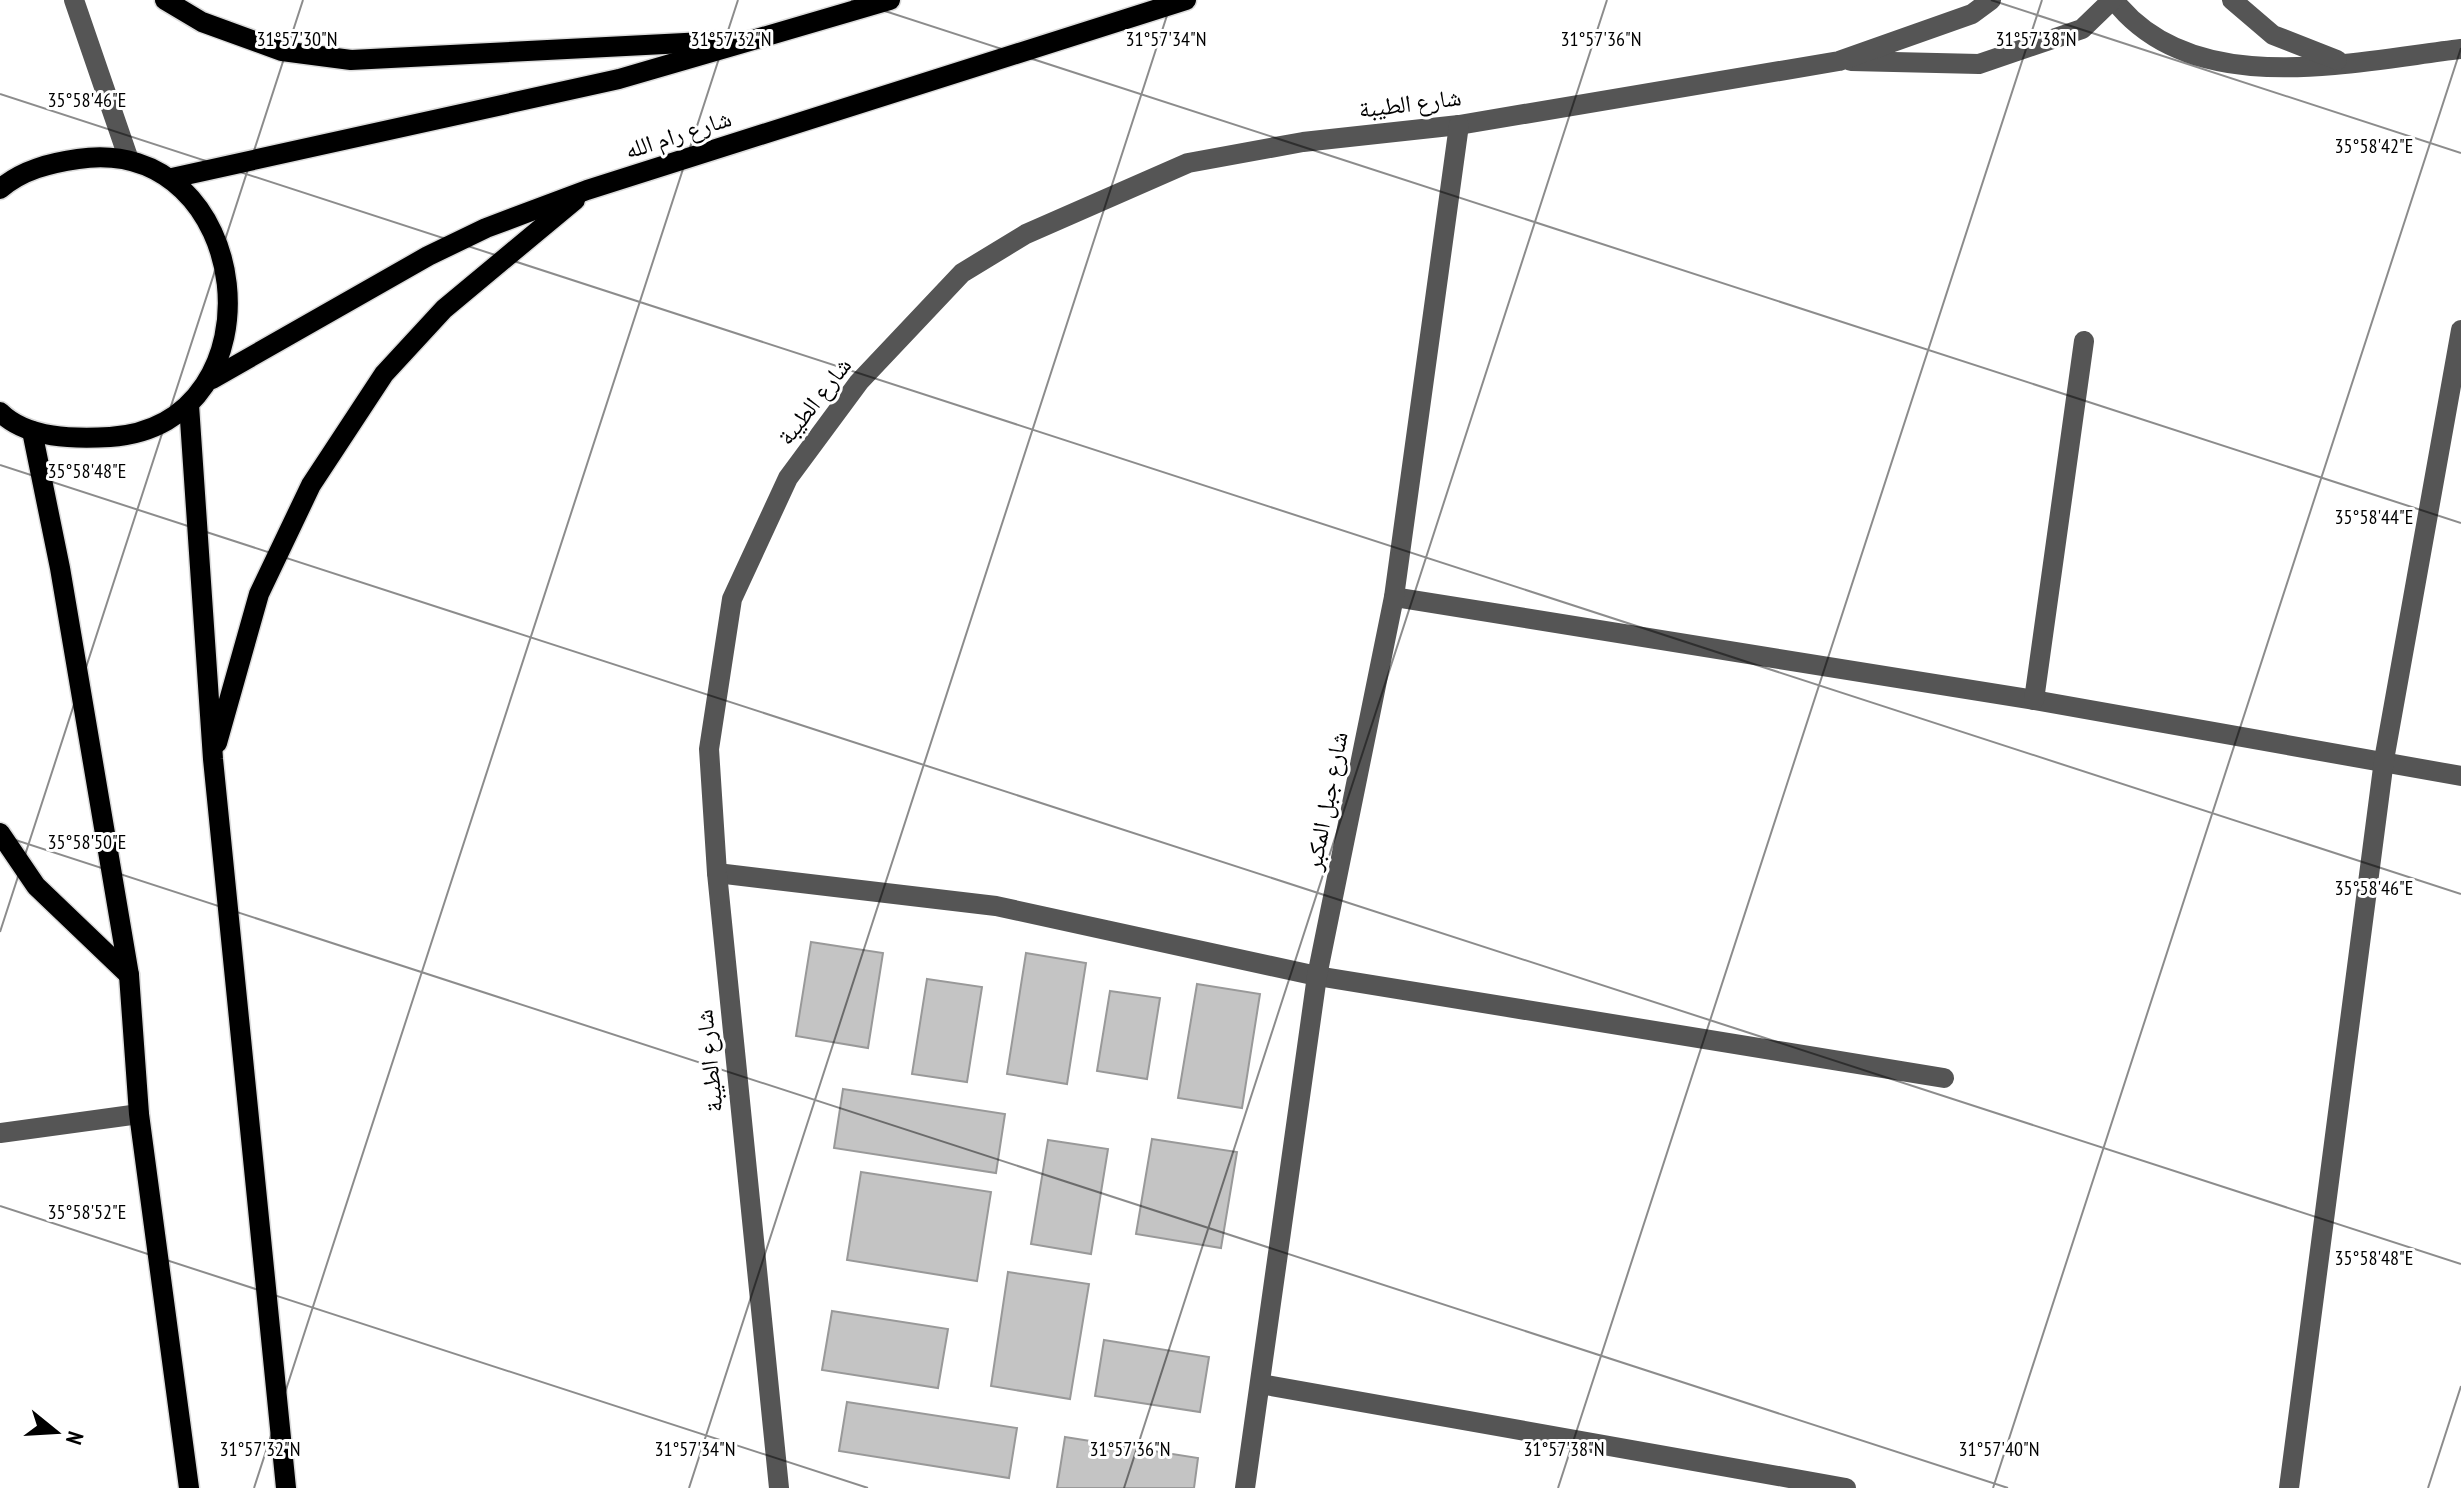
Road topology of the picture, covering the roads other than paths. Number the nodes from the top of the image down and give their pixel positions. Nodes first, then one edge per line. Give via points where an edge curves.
1 (74, 0) edge
2 (165, 0) edge
3 (890, 0) edge
4 (1186, 0) edge
5 (1991, 0) edge
6 (2113, 0) edge
7 (2232, 0) edge
8 (764, 39) junction
9 (2461, 49) edge
10 (1839, 61) junction
11 (2345, 63) junction
12 (1459, 125) junction
13 (129, 160) junction
14 (172, 178) junction
15 (0, 189) edge
16 (587, 190) junction
17 (2461, 330) edge
18 (2084, 341) dead end
19 (212, 379) junction
20 (189, 405) junction
21 (1, 415) edge
22 (32, 431) junction
23 (1394, 597) junction
24 (2034, 700) junction
25 (213, 759) junction
26 (2384, 760) junction
27 (2461, 776) edge
28 (0, 833) edge
29 (717, 873) junction
30 (129, 975) junction
31 (1317, 976) junction
32 (1944, 1078) dead end
33 (139, 1114) junction
34 (0, 1133) edge
35 (1260, 1384) junction
36 (189, 1488) edge
37 (286, 1488) edge
38 (779, 1488) edge
39 (1245, 1488) edge
40 (1846, 1488) edge
41 (2289, 1488) edge

1 - 13 street
2 - 8 main road via 202,22 282,51 351,60
3 - 8 main road
4 - 16 main road, شارع رام الله
5 - 10 street, شارع الطيبة via 1972,14
6 - 10 street, شارع الطيبة via 2082,29 1979,64
6 - 11 street via 2129,20 2156,39 2236,67
7 - 11 street via 2273,35
8 - 14 main road via 619,79
9 - 11 street
10 - 12 street, شارع الطيبة
12 - 23 street, شارع جبل المكبر
12 - 29 street, شارع الطيبة via 1303,142 1188,163 1026,234 962,273 859,382 788,478 732,599 709,749
13 - 14 main road
13 - 15 main road via 92,157 49,163
14 - 19 main road via 201,208 229,278 227,324
16 - 19 main road, شارع رام الله via 428,256
16 - 25 main road via 444,309 376,386 311,485 259,594
17 - 26 street
18 - 24 street
19 - 20 main road
20 - 22 main road via 154,427 115,436 76,439
20 - 25 main road
21 - 22 main road
22 - 30 main road
23 - 24 street
23 - 31 street, شارع جبل المكبر
24 - 26 street
25 - 37 main road
26 - 27 street
26 - 41 street
28 - 30 main road via 36,886
29 - 31 street via 996,906
29 - 38 street, شارع الطيبة
30 - 33 main road
31 - 32 street
31 - 35 street, شارع جبل المكبر
33 - 34 street
33 - 36 main road
35 - 39 street, شارع جبل المكبر
35 - 40 street

